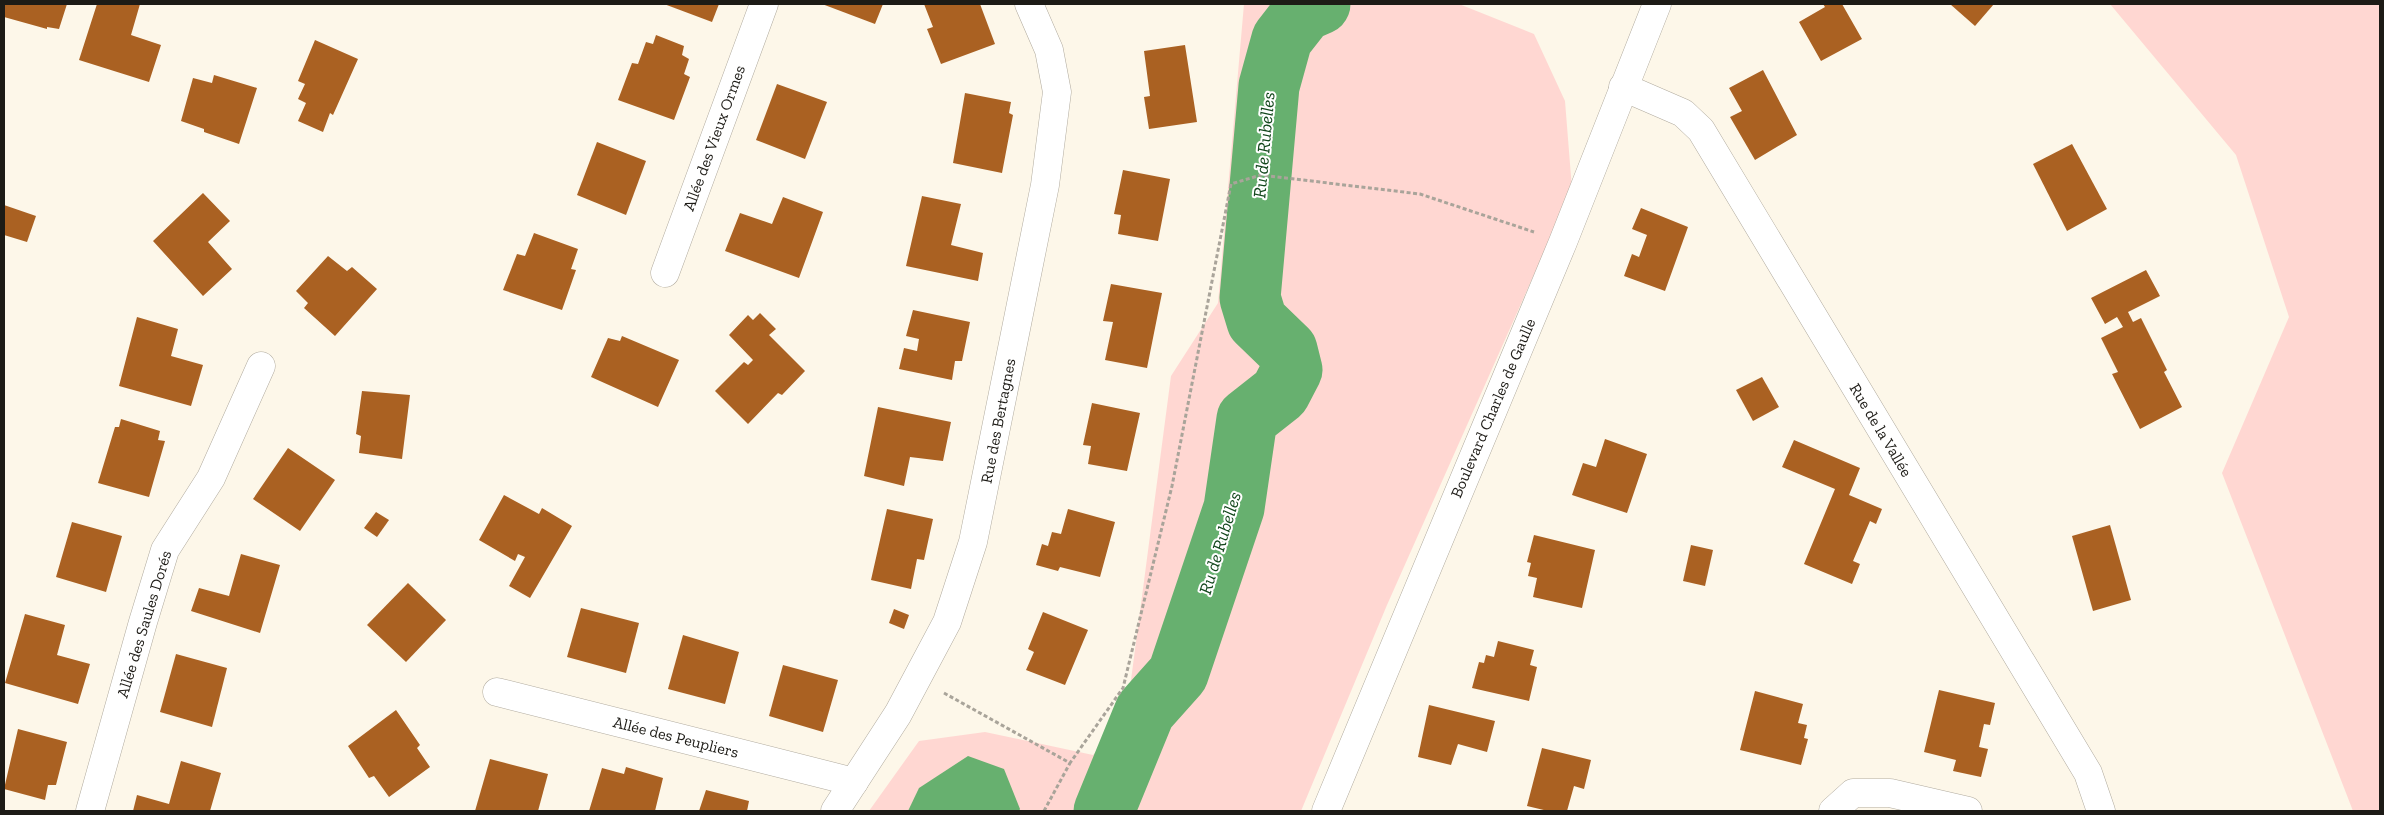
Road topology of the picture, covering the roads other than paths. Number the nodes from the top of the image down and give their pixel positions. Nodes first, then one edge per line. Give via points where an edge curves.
1 (764, 4) edge
2 (1028, 4) edge
3 (1657, 4) edge
4 (1623, 87) junction
5 (665, 273) dead end
6 (261, 366) dead end
7 (498, 692) dead end
8 (854, 782) junction
9 (90, 811) edge
10 (835, 811) edge
11 (1326, 811) edge
12 (1833, 811) edge
13 (1968, 811) edge
14 (2101, 811) edge

1 - 5 street, Allée des Vieux Ormes
2 - 8 street, Rue des Bertagnes via 1049,50 1057,92 1045,185 973,542 947,622 898,714
3 - 4 street, Boulevard Charles de Gaulle
4 - 11 street, Boulevard Charles de Gaulle via 1563,242
4 - 14 street, Rue de la Vallée via 1683,113 1701,130 2088,773
6 - 9 street, Allée des Saules Dorés via 211,478 165,550
7 - 8 street, Allée des Peupliers
8 - 10 street, Rue des Bertagnes
12 - 13 street via 1853,793 1890,793

